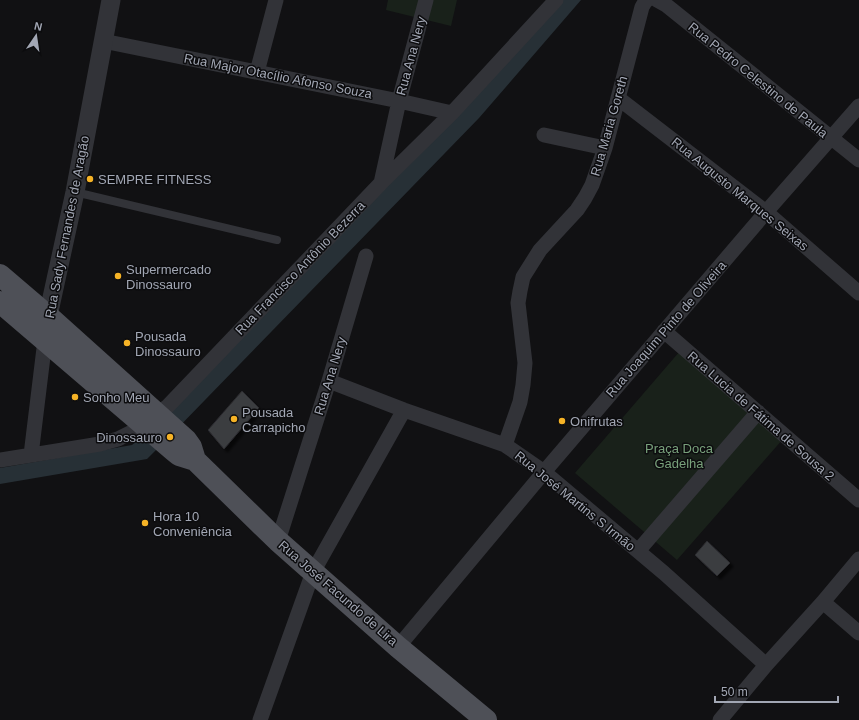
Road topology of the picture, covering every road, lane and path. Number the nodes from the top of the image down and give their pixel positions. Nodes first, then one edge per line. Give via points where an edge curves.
1 (111, 0) edge
2 (276, 0) edge
3 (426, 0) edge
4 (555, 0) edge
5 (647, 0) edge
6 (657, 0) edge
7 (103, 41) junction
8 (257, 72) junction
9 (618, 98) junction
10 (400, 101) junction
11 (859, 106) edge
12 (452, 114) junction
13 (544, 135) dead end
14 (832, 139) junction
15 (605, 148) junction
16 (859, 160) edge
17 (381, 183) junction
18 (75, 192) junction
19 (766, 212) junction
20 (277, 240) dead end
21 (366, 256) dead end
22 (0, 276) edge
23 (859, 293) edge
24 (0, 302) edge
25 (48, 316) junction
26 (664, 331) junction
27 (45, 340) junction
28 (329, 381) junction
29 (404, 410) junction
30 (758, 412) junction
31 (154, 422) junction
32 (505, 445) junction
33 (31, 455) junction
34 (0, 460) edge
35 (544, 472) junction
36 (859, 500) edge
37 (278, 541) junction
38 (638, 551) junction
39 (859, 559) edge
40 (313, 572) junction
41 (822, 602) junction
42 (859, 633) edge
43 (398, 647) junction
44 (766, 665) junction
45 (724, 719) edge
46 (260, 720) edge
47 (486, 720) edge

1 - 7 street, Rua Sady Fernandes de Aragão
2 - 8 street
3 - 10 street, Rua Ana Nery
4 - 12 street, Rua Francisco Antônio Bezerra
5 - 9 street, Rua Maria Goreth via 642,7
6 - 14 street, Rua Pedro Celestino de Paula
7 - 8 street, Rua Major Otacílio Afonso Souza
7 - 18 street, Rua Sady Fernandes de Aragão
8 - 10 street, Rua Major Otacílio Afonso Souza
9 - 15 street, Rua Maria Goreth
9 - 19 street, Rua Augusto Marques Seixas
10 - 12 street, Rua Major Otacílio Afonso Souza
10 - 17 street, Rua Ana Nery
11 - 14 street, Rua Joaquim Pinto de Oliveira
12 - 17 street, Rua Francisco Antônio Bezerra
13 - 15 street
14 - 16 street, Rua Pedro Celestino de Paula
14 - 19 street, Rua Joaquim Pinto de Oliveira
15 - 32 street, Rua Maria Goreth via 585,198 540,250 523,278 518,303 525,363 523,385 520,402
17 - 31 street, Rua Francisco Antônio Bezerra
18 - 20 lane
18 - 25 street, Rua Sady Fernandes de Aragão
19 - 23 street, Rua Augusto Marques Seixas
19 - 26 street, Rua Joaquim Pinto de Oliveira
21 - 28 street, Rua Ana Nery
22 - 25 main road
24 - 27 main road
25 - 27 street, Rua Sady Fernandes de Aragão
25 - 31 main road
26 - 30 street, Rua Lucia de Fátima de Sousa 2
26 - 35 street, Rua Joaquim Pinto de Oliveira
27 - 31 main road
27 - 33 street, Rua Sady Fernandes de Aragão
28 - 29 street, Rua José Martins S Irmão
28 - 37 street, Rua Ana Nery
29 - 32 street, Rua José Martins S Irmão
29 - 40 street
30 - 36 street, Rua Lucia de Fátima de Sousa 2
30 - 38 street
31 - 33 street, Rua Francisco Antônio Bezerra via 118,439 100,444
31 - 37 main road, Rua José Facundo de Lira via 180,446 191,447 195,460
32 - 35 street, Rua José Martins S Irmão
33 - 34 street, Rua Francisco Antônio Bezerra
35 - 38 street, Rua José Martins S Irmão
35 - 43 street, Rua Joaquim Pinto de Oliveira
37 - 40 main road, Rua José Facundo de Lira
38 - 44 street, Rua José Martins S Irmão
39 - 41 street
40 - 43 main road, Rua José Facundo de Lira
40 - 46 street
41 - 42 street
41 - 44 street
43 - 47 main road, Rua José Facundo de Lira
44 - 45 street

